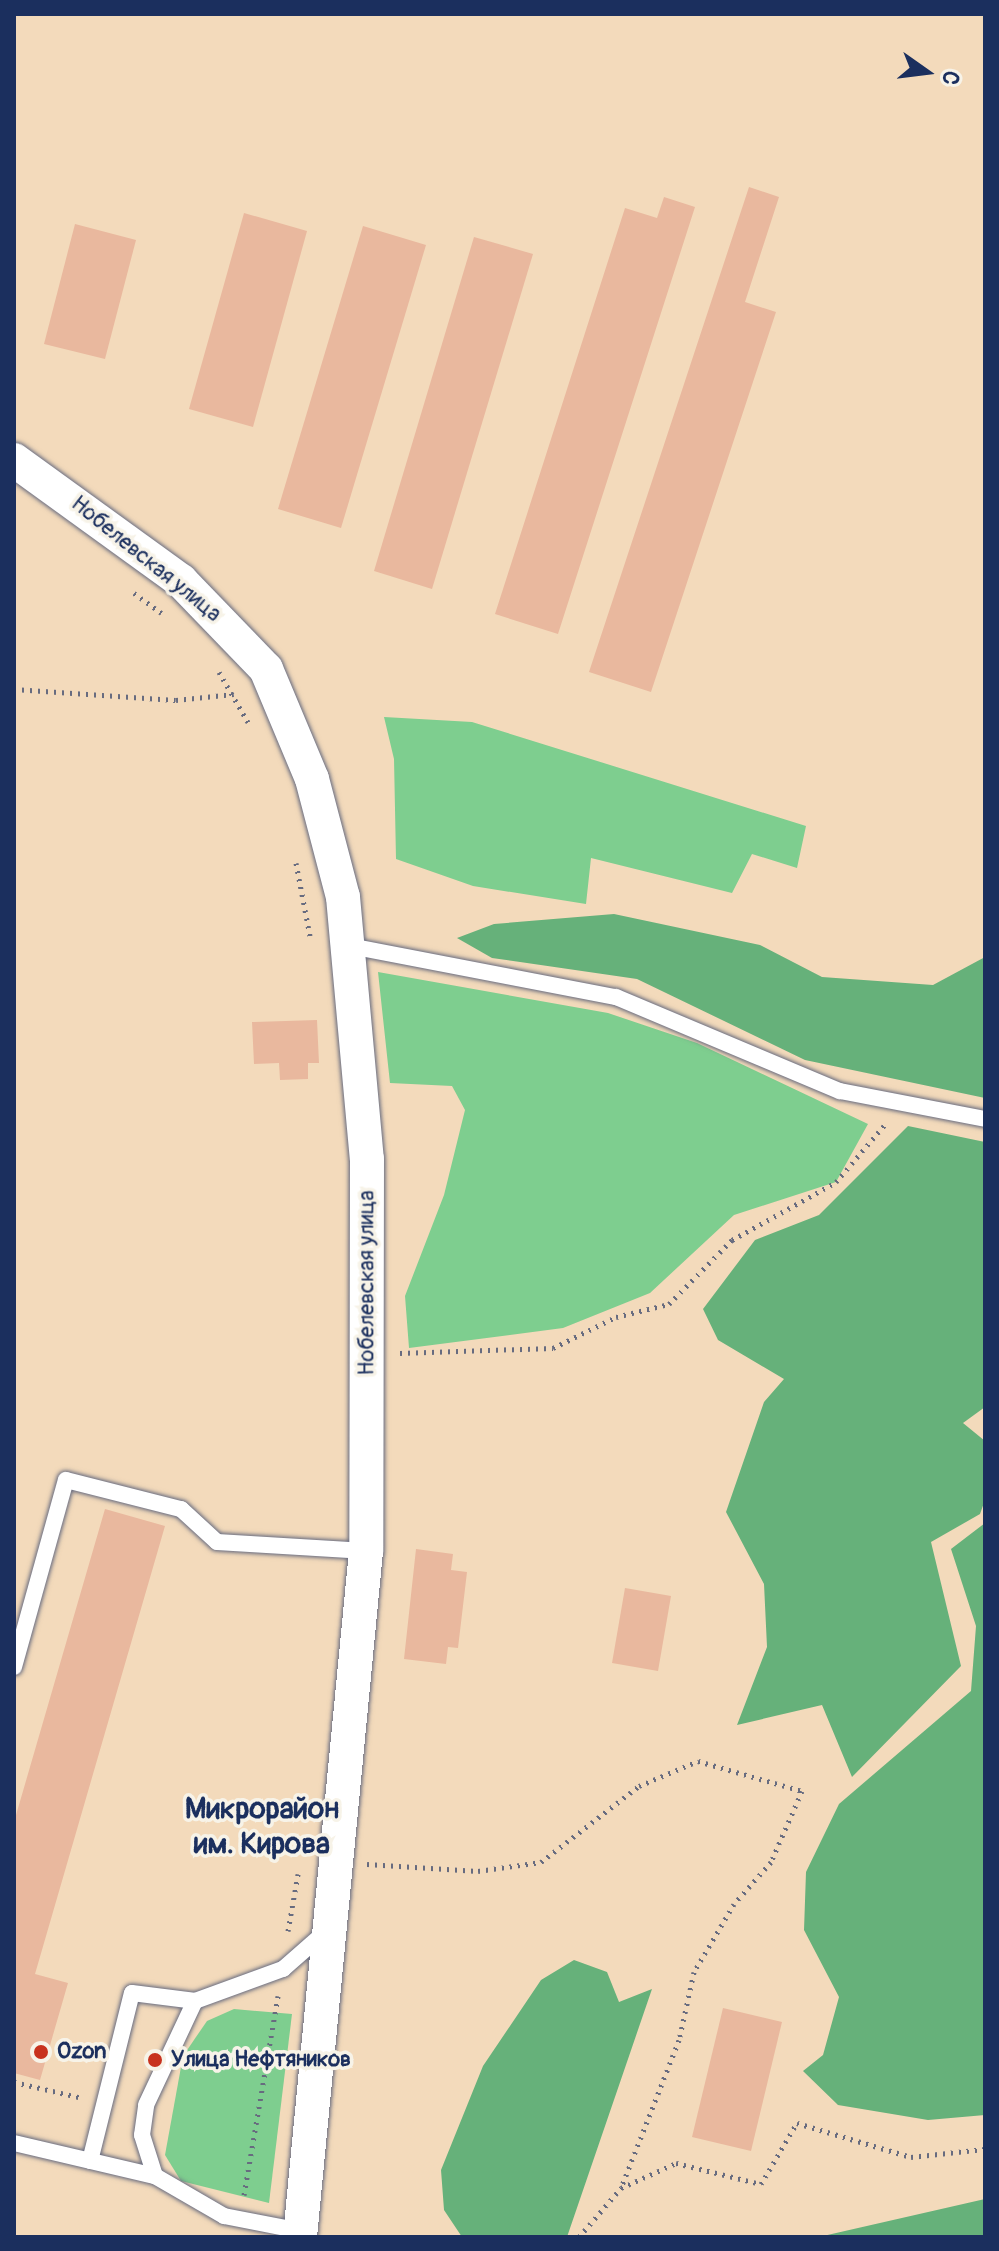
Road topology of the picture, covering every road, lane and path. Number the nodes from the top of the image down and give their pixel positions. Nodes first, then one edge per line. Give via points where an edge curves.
1 (14, 460) edge
2 (126, 587) dead end
3 (175, 624) dead end
4 (212, 663) dead end
5 (14, 689) edge
6 (235, 694) junction
7 (253, 732) dead end
8 (294, 854) dead end
9 (350, 946) junction
10 (312, 947) dead end
11 (892, 1098) junction
12 (985, 1119) edge
13 (367, 1354) junction
14 (366, 1551) junction
15 (14, 1667) edge
16 (299, 1861) dead end
17 (338, 1863) junction
18 (332, 1923) junction
19 (283, 1969) junction
20 (195, 2001) junction
21 (14, 2143) edge
22 (985, 2149) edge
23 (90, 2161) junction
24 (155, 2176) junction
25 (621, 2188) junction
26 (237, 2218) junction
27 (301, 2234) edge
28 (579, 2237) edge

1 - 9 street, Нобелевская улица via 181,581 266,669 312,779
2 - 3 path
4 - 6 path
5 - 6 path via 176,700
6 - 7 path
8 - 10 path
9 - 11 lane via 616,997 840,1091
9 - 13 street, Нобелевская улица via 367,1159
11 - 12 lane
11 - 13 path via 886,1127 836,1182 732,1240 669,1304 616,1317 553,1348
13 - 14 street, Нобелевская улица
14 - 15 lane via 217,1542 181,1509 66,1480
14 - 17 street, Нобелевская улица
16 - 19 path
17 - 18 street, Нобелевская улица
17 - 25 path via 478,1871 541,1862 639,1786 698,1761 802,1791 771,1862 734,1904 694,1972 679,2040
18 - 19 lane
18 - 27 street, Нобелевская улица
19 - 20 lane
19 - 26 path
20 - 23 lane via 132,1993
20 - 24 lane via 146,2105 142,2135
21 - 23 lane
22 - 25 path via 911,2157 797,2123 761,2184 676,2163
23 - 24 lane
24 - 26 lane via 202,2207
25 - 28 path
26 - 27 lane

